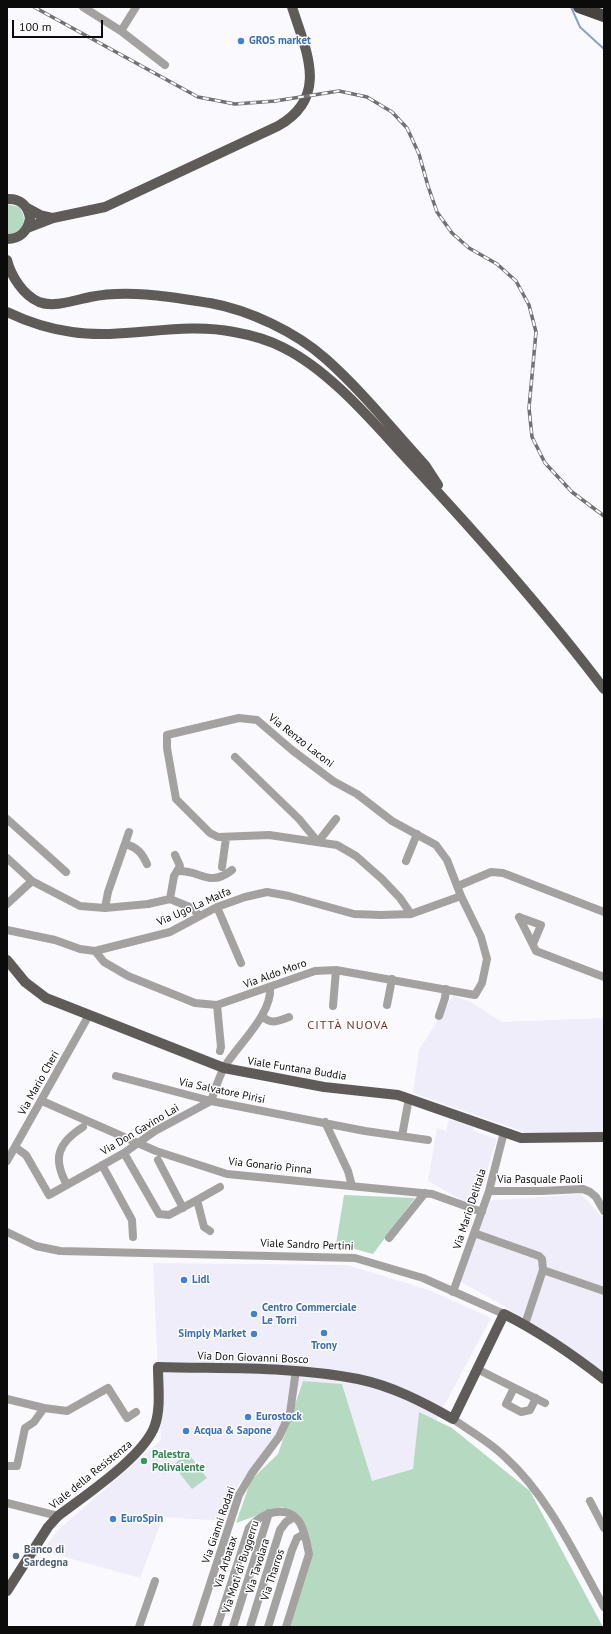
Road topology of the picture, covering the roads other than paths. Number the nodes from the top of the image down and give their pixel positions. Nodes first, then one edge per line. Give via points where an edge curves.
1 (82, 7) edge
2 (136, 7) edge
3 (292, 7) edge
4 (579, 7) edge
5 (604, 16) edge
6 (121, 31) junction
7 (165, 65) dead end
8 (10, 197) edge
9 (27, 208) junction
10 (53, 218) junction
11 (27, 228) junction
12 (8, 241) edge
13 (7, 260) edge
14 (7, 312) edge
15 (460, 516) junction
16 (604, 688) edge
17 (235, 757) dead end
18 (336, 819) dead end
19 (8, 823) edge
20 (302, 824) junction
21 (130, 832) dead end
22 (417, 834) junction
23 (226, 838) junction
24 (300, 840) junction
25 (318, 842) junction
26 (125, 844) junction
27 (175, 855) dead end
28 (7, 858) edge
29 (406, 861) dead end
30 (147, 864) dead end
31 (222, 867) dead end
32 (232, 870) dead end
33 (178, 871) junction
34 (66, 872) dead end
35 (32, 881) junction
36 (458, 886) junction
37 (461, 896) junction
38 (170, 898) junction
39 (7, 904) edge
40 (105, 908) junction
41 (217, 908) junction
42 (604, 912) edge
43 (411, 914) junction
44 (200, 916) junction
45 (7, 930) edge
46 (533, 944) junction
47 (95, 951) junction
48 (7, 960) edge
49 (241, 963) dead end
50 (336, 970) junction
51 (604, 977) edge
52 (392, 979) junction
53 (270, 987) junction
54 (446, 989) junction
55 (217, 1005) junction
56 (387, 1005) dead end
57 (333, 1006) dead end
58 (89, 1015) junction
59 (262, 1016) junction
60 (439, 1016) dead end
61 (289, 1017) dead end
62 (220, 1051) dead end
63 (224, 1068) junction
64 (116, 1076) dead end
65 (409, 1098) junction
66 (42, 1101) junction
67 (211, 1101) junction
68 (325, 1122) junction
69 (83, 1127) dead end
70 (504, 1132) junction
71 (402, 1136) junction
72 (604, 1137) edge
73 (428, 1140) dead end
74 (139, 1143) junction
75 (12, 1148) edge
76 (124, 1153) junction
77 (158, 1160) dead end
78 (7, 1161) edge
79 (102, 1165) junction
80 (67, 1185) junction
81 (352, 1186) junction
82 (220, 1187) dead end
83 (489, 1191) junction
84 (425, 1193) junction
85 (197, 1200) junction
86 (183, 1208) junction
87 (604, 1211) edge
88 (482, 1212) junction
89 (210, 1231) dead end
90 (7, 1232) edge
91 (474, 1233) junction
92 (133, 1237) dead end
93 (389, 1238) dead end
94 (543, 1270) junction
95 (604, 1291) edge
96 (453, 1292) junction
97 (504, 1314) junction
98 (525, 1324) junction
99 (158, 1367) joint
100 (477, 1369) junction
101 (296, 1370) junction
102 (604, 1379) edge
103 (514, 1388) junction
104 (536, 1398) junction
105 (7, 1399) edge
106 (545, 1403) dead end
107 (44, 1408) junction
108 (136, 1412) dead end
109 (453, 1419) junction
110 (7, 1466) edge
111 (590, 1501) dead end
112 (7, 1503) edge
113 (269, 1513) junction
114 (58, 1516) junction
115 (294, 1517) junction
116 (604, 1528) edge
117 (304, 1534) junction
118 (156, 1581) dead end
119 (7, 1591) edge
120 (604, 1607) edge
121 (139, 1627) edge
122 (196, 1627) edge
123 (217, 1627) edge
124 (233, 1627) edge
125 (250, 1627) edge
126 (268, 1627) edge
127 (286, 1627) edge

1 - 6 street
2 - 6 street
3 - 10 main road via 309,60 311,75 308,94 295,115 278,126 104,207
4 - 5 highway
6 - 7 street
8 - 9 main road
9 - 10 main road
9 - 11 main road via 30,218
10 - 11 main road
11 - 12 main road via 20,236
13 - 15 main road via 13,276 21,287 40,302 52,304 104,294 150,295 211,303 254,315 298,339 326,358 425,465
14 - 15 main road via 42,326 72,333 203,329 232,332 284,347 326,376 380,429
15 - 16 main road via 527,591
17 - 20 street
18 - 25 street
19 - 34 street
20 - 24 street via 304,832
20 - 25 street
21 - 26 street
22 - 23 street, Via Renzo Laconi via 392,822 357,794 333,781 256,720 239,718 167,735 176,799 210,832 218,838
22 - 29 street
22 - 36 street via 436,845 447,860
23 - 24 street, Via Renzo Laconi via 268,835
23 - 31 street
24 - 25 street, Via Renzo Laconi
25 - 43 street, Via Renzo Laconi via 337,845 356,856 382,879
26 - 30 street via 140,851
26 - 40 street
27 - 33 street via 180,866
28 - 35 street
32 - 33 street via 223,878 201,876 185,870
33 - 38 street via 174,876
35 - 39 street
35 - 40 street via 80,906
36 - 37 street
36 - 42 street via 491,872 503,873
37 - 43 street, Via Ugo La Malfa
37 - 54 street, Via Aldo Moro via 481,936 487,959 482,983 475,995
38 - 40 street via 148,904
38 - 44 street via 192,908
41 - 43 street, Via Ugo La Malfa via 267,892 354,914
41 - 44 street, Via Ugo La Malfa
41 - 49 street
44 - 47 street, Via Ugo La Malfa via 170,932
45 - 47 street, Via Ugo La Malfa via 42,936 80,949
46 - 46 street via 519,917 541,925
46 - 51 street via 536,951
47 - 55 street, Via Aldo Moro via 104,962 128,976 195,1003
48 - 58 main road, Viale Funtana Buddia via 38,993
50 - 52 street, Via Aldo Moro
50 - 53 street, Via Aldo Moro via 315,971
50 - 57 street
52 - 54 street, Via Aldo Moro
52 - 56 street
53 - 55 street, Via Aldo Moro
53 - 59 street via 271,994
54 - 60 street via 446,998
55 - 62 street
58 - 63 main road, Viale Funtana Buddia
58 - 66 street, Via Mario Cheri
59 - 61 street via 266,1021 273,1022
59 - 63 street
63 - 65 main road, Viale Funtana Buddia via 324,1087
63 - 67 street
64 - 67 street, Via Salvatore Pirisi
65 - 70 main road, Viale Funtana Buddia
65 - 71 street
66 - 74 street, Via Gonario Pinna
66 - 75 street, Via Mario Cheri
67 - 68 street, Via Salvatore Pirisi
67 - 74 street, Via Don Gavino Lai
68 - 71 street, Via Salvatore Pirisi
68 - 81 street via 348,1171
69 - 80 street via 66,1140 59,1154 60,1173
70 - 72 main road, Viale Funtana Buddia via 521,1138 537,1139
70 - 83 street, Via Mario Delitala
71 - 73 street, Via Salvatore Pirisi
74 - 76 street, Via Don Gavino Lai
74 - 81 street, Via Gonario Pinna via 227,1174
75 - 78 street, Via Mario Cheri
75 - 80 street, Via Don Gavino Lai via 26,1155 49,1195
76 - 79 street, Via Don Gavino Lai
76 - 86 street via 155,1211 162,1216
77 - 86 street
79 - 80 street, Via Don Gavino Lai
79 - 92 street via 132,1220
81 - 84 street, Via Gonario Pinna
82 - 85 street
83 - 87 street, Via Pasquale Paoli via 583,1189 596,1197
83 - 88 street, Via Mario Delitala
84 - 88 street, Via Gonario Pinna
84 - 93 street
85 - 86 street
85 - 89 street via 204,1227
88 - 91 street, Via Mario Delitala
90 - 96 street, Viale Sandro Pertini via 36,1246 60,1251 355,1258 424,1278
91 - 94 street via 539,1256 544,1262
91 - 96 street, Via Mario Delitala
94 - 95 street
94 - 98 street
96 - 97 street, Viale Sandro Pertini
97 - 98 main road, Viale Sandro Pertini
97 - 100 main road
98 - 102 main road, Viale Sandro Pertini via 567,1350
99 - 101 main road, Via Don Giovanni Bosco
99 - 114 main road, Viale della Resistenza via 158,1414 151,1436 133,1458
100 - 103 street
100 - 109 main road
101 - 109 main road, Via Don Giovanni Bosco via 359,1380 391,1389 419,1400
101 - 122 street, Via Gianni Rodari via 290,1413 279,1437 252,1472 239,1495
103 - 104 street
103 - 104 street via 506,1404 521,1412 530,1410
104 - 106 street
105 - 107 street
107 - 108 street via 67,1411 108,1388 127,1418
107 - 110 street via 34,1422 25,1428 17,1466
109 - 120 street, Via Don Giovanni Bosco via 504,1456 530,1483 550,1512
111 - 116 street
112 - 114 street
113 - 115 street via 281,1512
113 - 123 street, Via Arbatax via 260,1517 249,1528
113 - 124 street, Via Moti di Buggerru
114 - 119 main road, Viale della Resistenza via 48,1527
115 - 117 street via 300,1523
115 - 125 street, Via Tavolara via 280,1530
117 - 126 street, Via Tharros via 297,1538 292,1550
117 - 127 street via 309,1554
118 - 121 street

